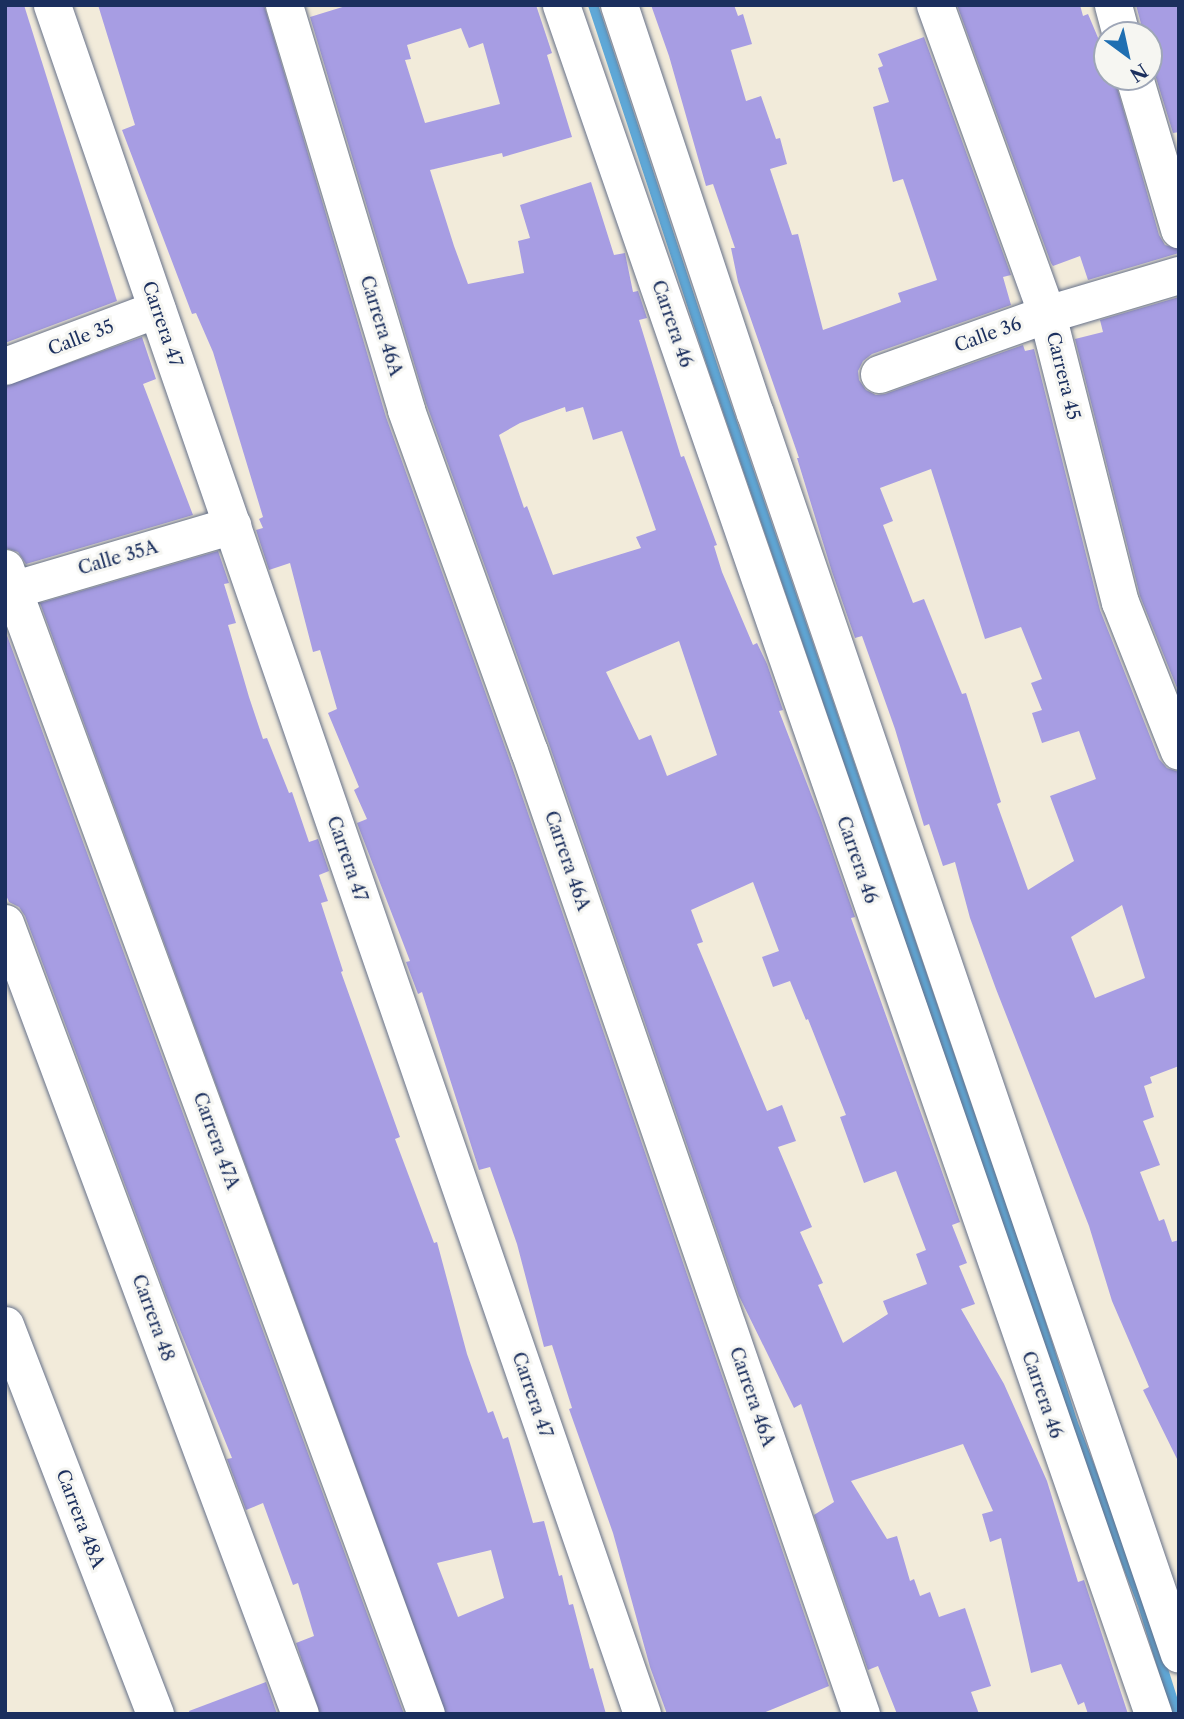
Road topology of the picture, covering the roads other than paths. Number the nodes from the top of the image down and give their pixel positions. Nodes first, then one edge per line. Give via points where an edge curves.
1 (52, 5) edge
2 (284, 5) edge
3 (562, 5) edge
4 (619, 5) edge
5 (934, 5) edge
6 (1138, 91) edge
7 (1179, 229) edge
8 (1179, 275) edge
9 (157, 309) junction
10 (1047, 314) junction
11 (5, 366) edge
12 (879, 374) dead end
13 (232, 524) junction
14 (8, 583) edge
15 (1179, 751) edge
16 (5, 923) edge
17 (5, 1325) edge
18 (1179, 1654) edge
19 (155, 1714) edge
20 (300, 1714) edge
21 (426, 1714) edge
22 (642, 1714) edge
23 (861, 1714) edge
24 (1153, 1714) edge

1 - 9 street, Carrera 47
2 - 23 street, Carrera 46A via 407,410
3 - 24 street, Carrera 46
4 - 18 street
5 - 10 street, Carrera 45
6 - 7 street
8 - 10 street, Calle 36
9 - 11 street, Calle 35
9 - 13 street, Carrera 47
10 - 12 street, Calle 36
10 - 15 street, Carrera 45 via 1120,602
13 - 14 street, Calle 35A
13 - 22 street, Carrera 47
14 - 21 street, Carrera 47A
16 - 20 street, Carrera 48
17 - 19 street, Carrera 48A

